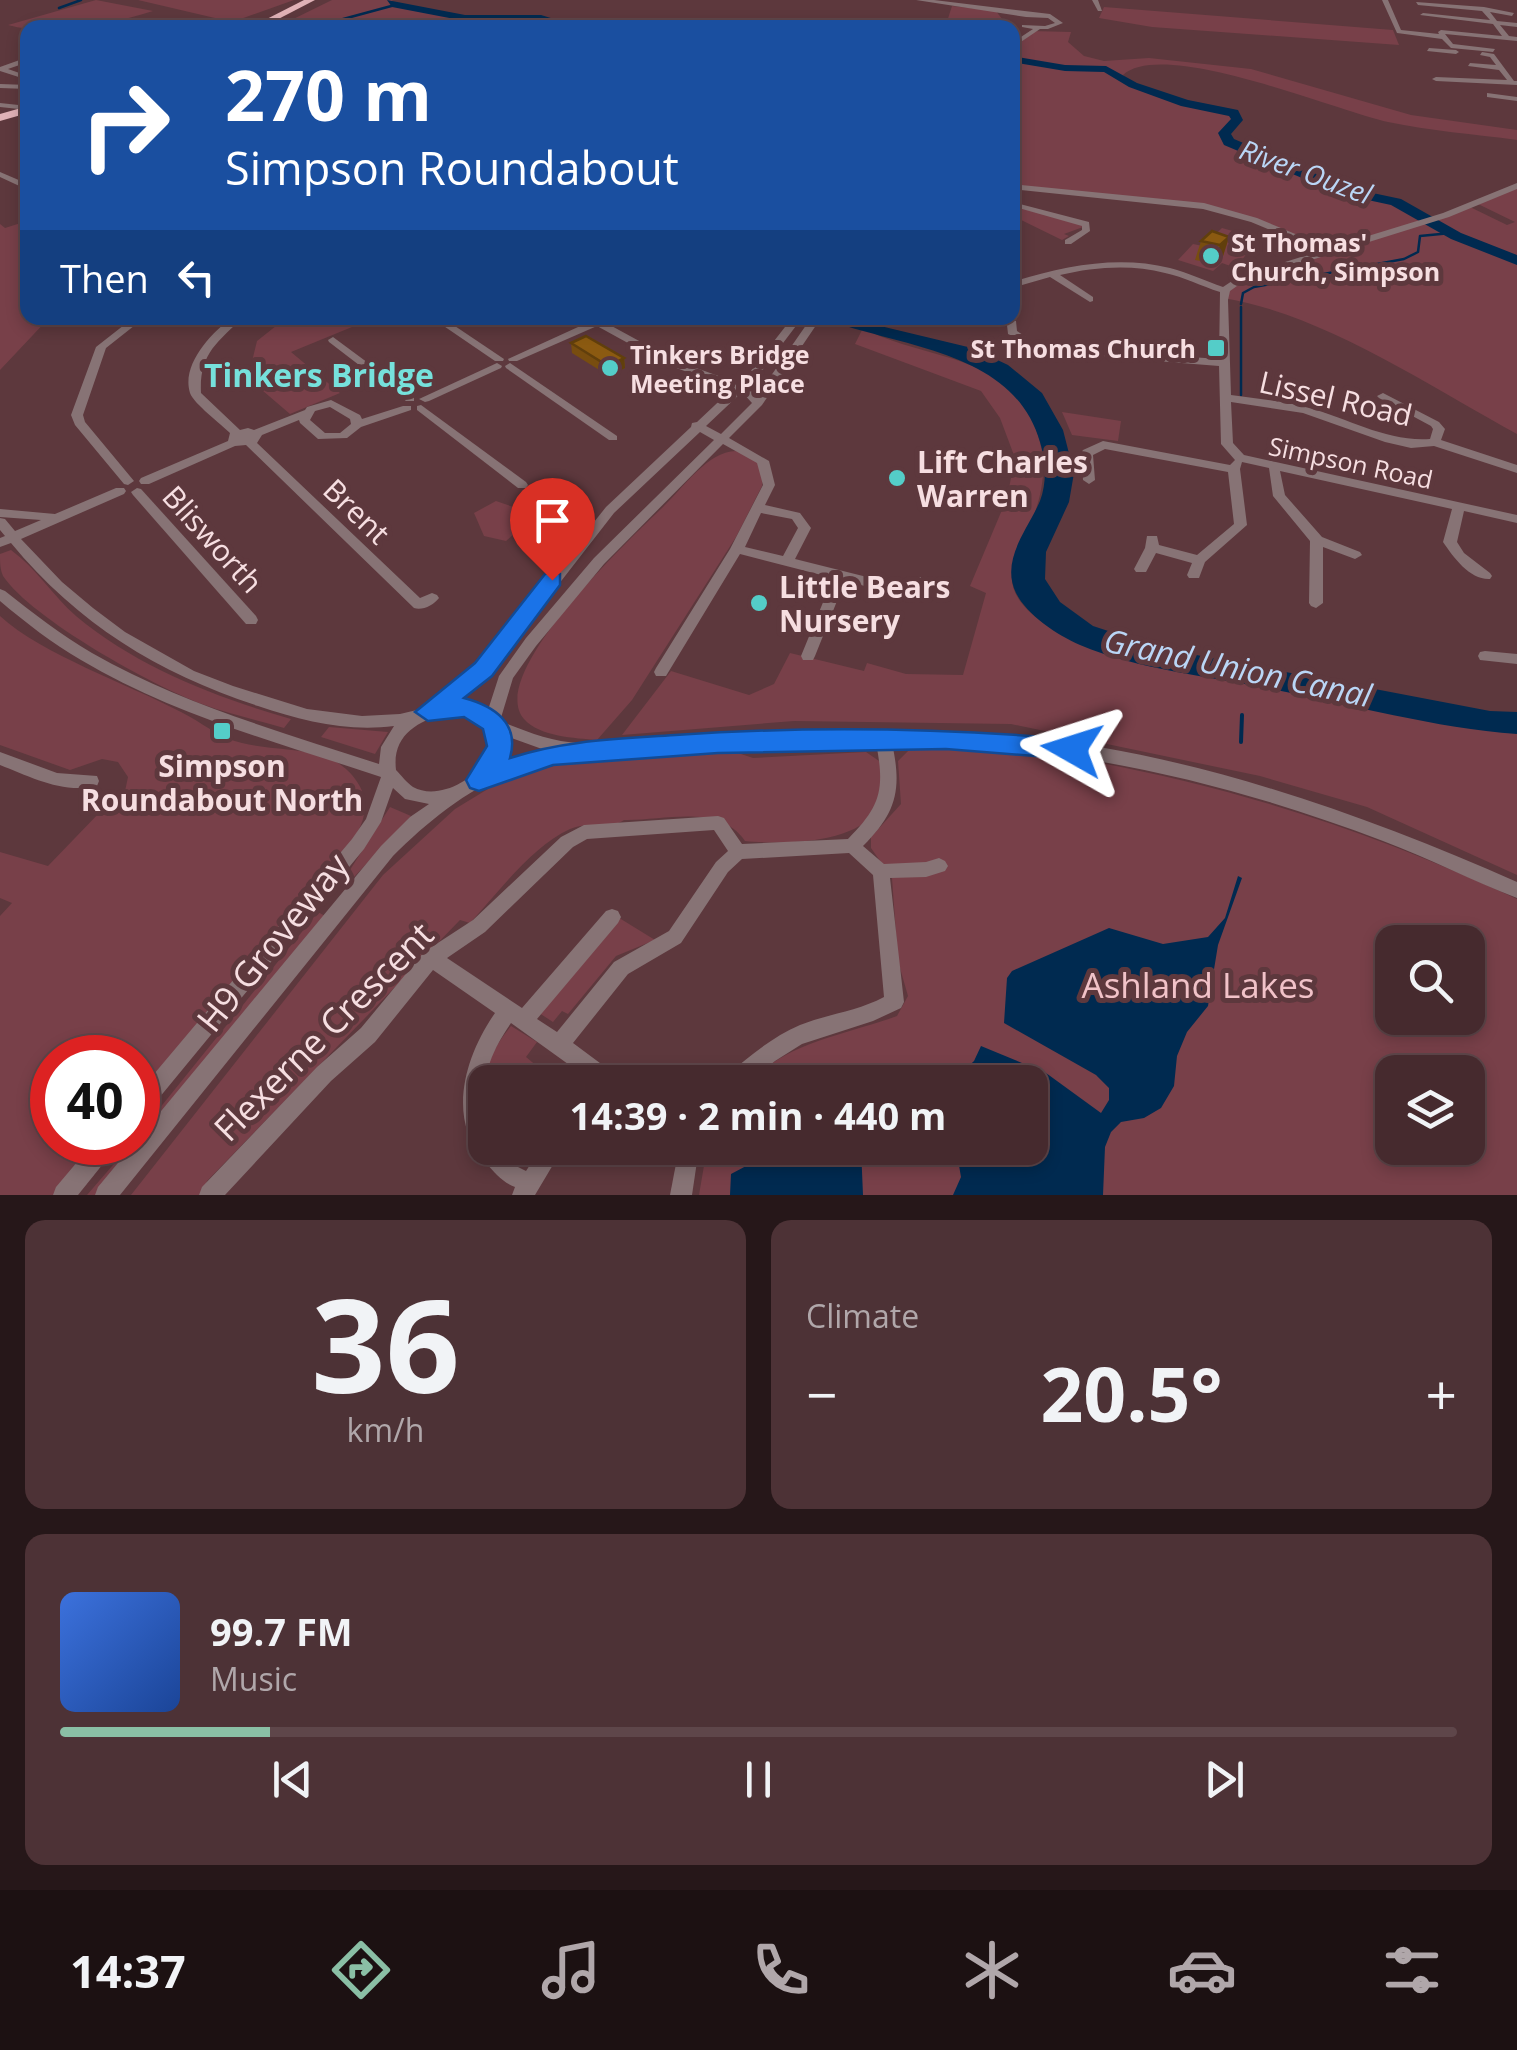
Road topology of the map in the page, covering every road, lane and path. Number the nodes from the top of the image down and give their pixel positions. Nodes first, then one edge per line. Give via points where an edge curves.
1 (311, 0) edge
2 (321, 0) edge
3 (920, 0) edge
4 (1094, 0) edge
5 (1385, 0) edge
6 (1417, 2) edge
7 (1468, 4) edge
8 (1482, 8) junction
9 (1008, 10) junction
10 (1100, 10) dead end
11 (1390, 13) joint
12 (1036, 14) junction
13 (1512, 14) dead end
14 (1423, 15) junction
15 (1018, 17) junction
16 (270, 20) edge
17 (280, 20) edge
18 (1016, 20) edge
19 (1020, 24) edge
20 (1494, 24) junction
21 (1517, 25) edge
22 (1027, 28) junction
23 (1442, 35) junction
24 (1020, 36) edge
25 (1507, 38) junction
26 (1517, 39) edge
27 (1429, 50) dead end
28 (1493, 50) dead end
29 (20, 62) edge
30 (1470, 66) dead end
31 (1517, 66) edge
32 (1502, 67) junction
33 (20, 80) edge
34 (1490, 82) junction
35 (1515, 83) edge
36 (1447, 88) dead end
37 (1490, 95) dead end
38 (1504, 97) junction
39 (1517, 99) edge
40 (1517, 186) edge
41 (1020, 188) edge
42 (1032, 190) junction
43 (1020, 199) edge
44 (1020, 206) edge
45 (1068, 242) dead end
46 (1330, 252) junction
47 (1052, 274) junction
48 (1020, 283) edge
49 (1225, 290) junction
50 (1090, 300) dead end
51 (130, 325) edge
52 (229, 325) edge
53 (448, 325) edge
54 (584, 325) edge
55 (603, 325) edge
56 (791, 325) edge
57 (812, 325) edge
58 (1012, 325) edge
59 (1021, 336) dead end
60 (333, 340) dead end
61 (1106, 354) dead end
62 (505, 363) junction
63 (1226, 363) junction
64 (707, 376) junction
65 (775, 382) junction
66 (742, 389) junction
67 (1384, 396) dead end
68 (1226, 398) junction
69 (719, 400) junction
70 (416, 403) junction
71 (756, 405) junction
72 (306, 413) junction
73 (700, 422) junction
74 (357, 426) junction
75 (235, 438) junction
76 (253, 438) junction
77 (613, 438) dead end
78 (717, 438) junction
79 (1435, 442) junction
80 (675, 445) junction
81 (1237, 464) junction
82 (1274, 469) junction
83 (1517, 469) edge
84 (1088, 480) dead end
85 (522, 485) dead end
86 (133, 486) junction
87 (758, 508) junction
88 (1458, 508) junction
89 (0, 514) edge
90 (66, 515) junction
91 (1517, 518) edge
92 (0, 522) edge
93 (1316, 540) junction
94 (4, 542) edge
95 (737, 549) junction
96 (1355, 555) dead end
97 (1199, 560) junction
98 (788, 562) junction
99 (1141, 568) dead end
100 (840, 576) junction
101 (1194, 576) dead end
102 (1484, 576) dead end
103 (925, 580) dead end
104 (0, 594) edge
105 (432, 598) dead end
106 (1316, 603) dead end
107 (251, 620) dead end
108 (808, 656) dead end
109 (1485, 656) dead end
110 (1517, 659) edge
111 (661, 672) dead end
112 (424, 714) junction
113 (494, 723) junction
114 (884, 738) junction
115 (589, 750) junction
116 (0, 758) edge
117 (388, 775) junction
118 (91, 782) dead end
119 (472, 784) junction
120 (852, 846) junction
121 (738, 852) junction
122 (939, 866) dead end
123 (881, 872) junction
124 (1517, 890) edge
125 (612, 918) dead end
126 (432, 958) junction
127 (517, 1015) junction
128 (558, 1045) junction
129 (480, 1065) edge
130 (584, 1065) edge
131 (757, 1065) edge
132 (160, 1082) edge
133 (89, 1165) edge
134 (502, 1165) edge
135 (541, 1165) edge
136 (686, 1165) edge
137 (525, 1188) edge
138 (112, 1189) edge
139 (64, 1195) edge
140 (210, 1195) edge
141 (682, 1195) edge

1 - 16 highway
2 - 17 highway
3 - 9 street
4 - 10 street
5 - 11 street
6 - 7 street
6 - 14 street
7 - 8 street
8 - 13 street
8 - 20 street
9 - 12 street
9 - 15 street
11 - 23 street via 1399,32
12 - 15 street
12 - 22 street via 1051,10 1059,24
14 - 20 street
14 - 23 street
15 - 18 street
19 - 22 street
20 - 21 street
20 - 25 street
22 - 24 street
23 - 25 street
23 - 28 street via 1451,46
25 - 26 street
27 - 32 street via 1488,54
29 - 33 street via 0,69
30 - 32 street
31 - 32 street
32 - 35 street
34 - 35 street
34 - 36 street via 1438,80
34 - 38 street
37 - 38 street
38 - 39 street
40 - 46 street
41 - 42 street
42 - 43 street
42 - 46 street via 1204,206
44 - 45 street via 1086,224
46 - 49 street
47 - 48 street
47 - 49 street via 1141,265
47 - 50 street
49 - 63 street, Simpson Road
51 - 86 street, Blisworth via 100,347 77,415
52 - 75 street via 202,348 194,387
53 - 62 street
54 - 62 street
55 - 64 street
56 - 66 street
57 - 65 street
58 - 59 street
60 - 70 street
61 - 63 street
62 - 70 street
62 - 77 street
63 - 68 street, Simpson Road
64 - 66 street
64 - 69 street
65 - 66 street
65 - 71 street
66 - 69 street
66 - 71 street
67 - 79 street, Lissel Road via 1435,424
68 - 79 street, Lissel Road via 1305,410 1400,442
68 - 81 street, Simpson Road via 1227,444
69 - 73 street
70 - 74 street
70 - 85 street
71 - 78 street
72 - 74 street via 336,404 356,417
72 - 74 street via 304,421 322,437 342,436
72 - 76 street
73 - 78 street
73 - 80 street
75 - 76 street
75 - 86 street
76 - 105 street, Brent via 419,605
78 - 80 street
78 - 87 street via 764,461 769,485
78 - 113 street via 531,642 506,676
79 - 83 street, Lissel Road
80 - 112 street via 584,540 484,670
81 - 82 street, Simpson Road
81 - 84 street via 1103,446 1086,453
81 - 97 street via 1242,525
82 - 88 street, Simpson Road
82 - 93 street via 1279,496
86 - 90 street
86 - 107 street, Blisworth
87 - 95 street
87 - 98 street via 796,516 805,528
88 - 91 street, Simpson Road
88 - 102 street via 1450,542
89 - 90 street
90 - 94 street
92 - 94 street
93 - 96 street
93 - 106 street
94 - 112 street via 120,639 207,686 332,722 360,725
95 - 98 street
95 - 111 street
97 - 99 street via 1152,543
97 - 101 street
98 - 100 street
100 - 103 street via 920,595
100 - 108 street
104 - 117 street via 65,644 132,681
109 - 110 street
112 - 113 street via 464,708
112 - 117 street via 391,741
113 - 115 street via 537,742
113 - 119 street via 497,758
114 - 115 street
114 - 120 street via 889,802
114 - 124 street via 999,741 1154,766 1347,820
115 - 119 street via 535,758
116 - 118 street via 56,780
117 - 119 street via 420,796
117 - 132 street, H9 Groveway via 372,822
119 - 138 street, H9 Groveway via 416,822
120 - 121 street
120 - 123 street
121 - 126 street, Flexerne Crescent via 718,823 584,832 480,926
121 - 128 street via 675,936 621,968
122 - 123 street
123 - 131 street via 894,1002 788,1042
125 - 127 street
126 - 127 street
126 - 140 street, Flexerne Crescent via 368,1035
127 - 128 street
127 - 129 street via 486,1044
128 - 130 street
133 - 139 street
134 - 137 street
135 - 137 street
136 - 141 street

